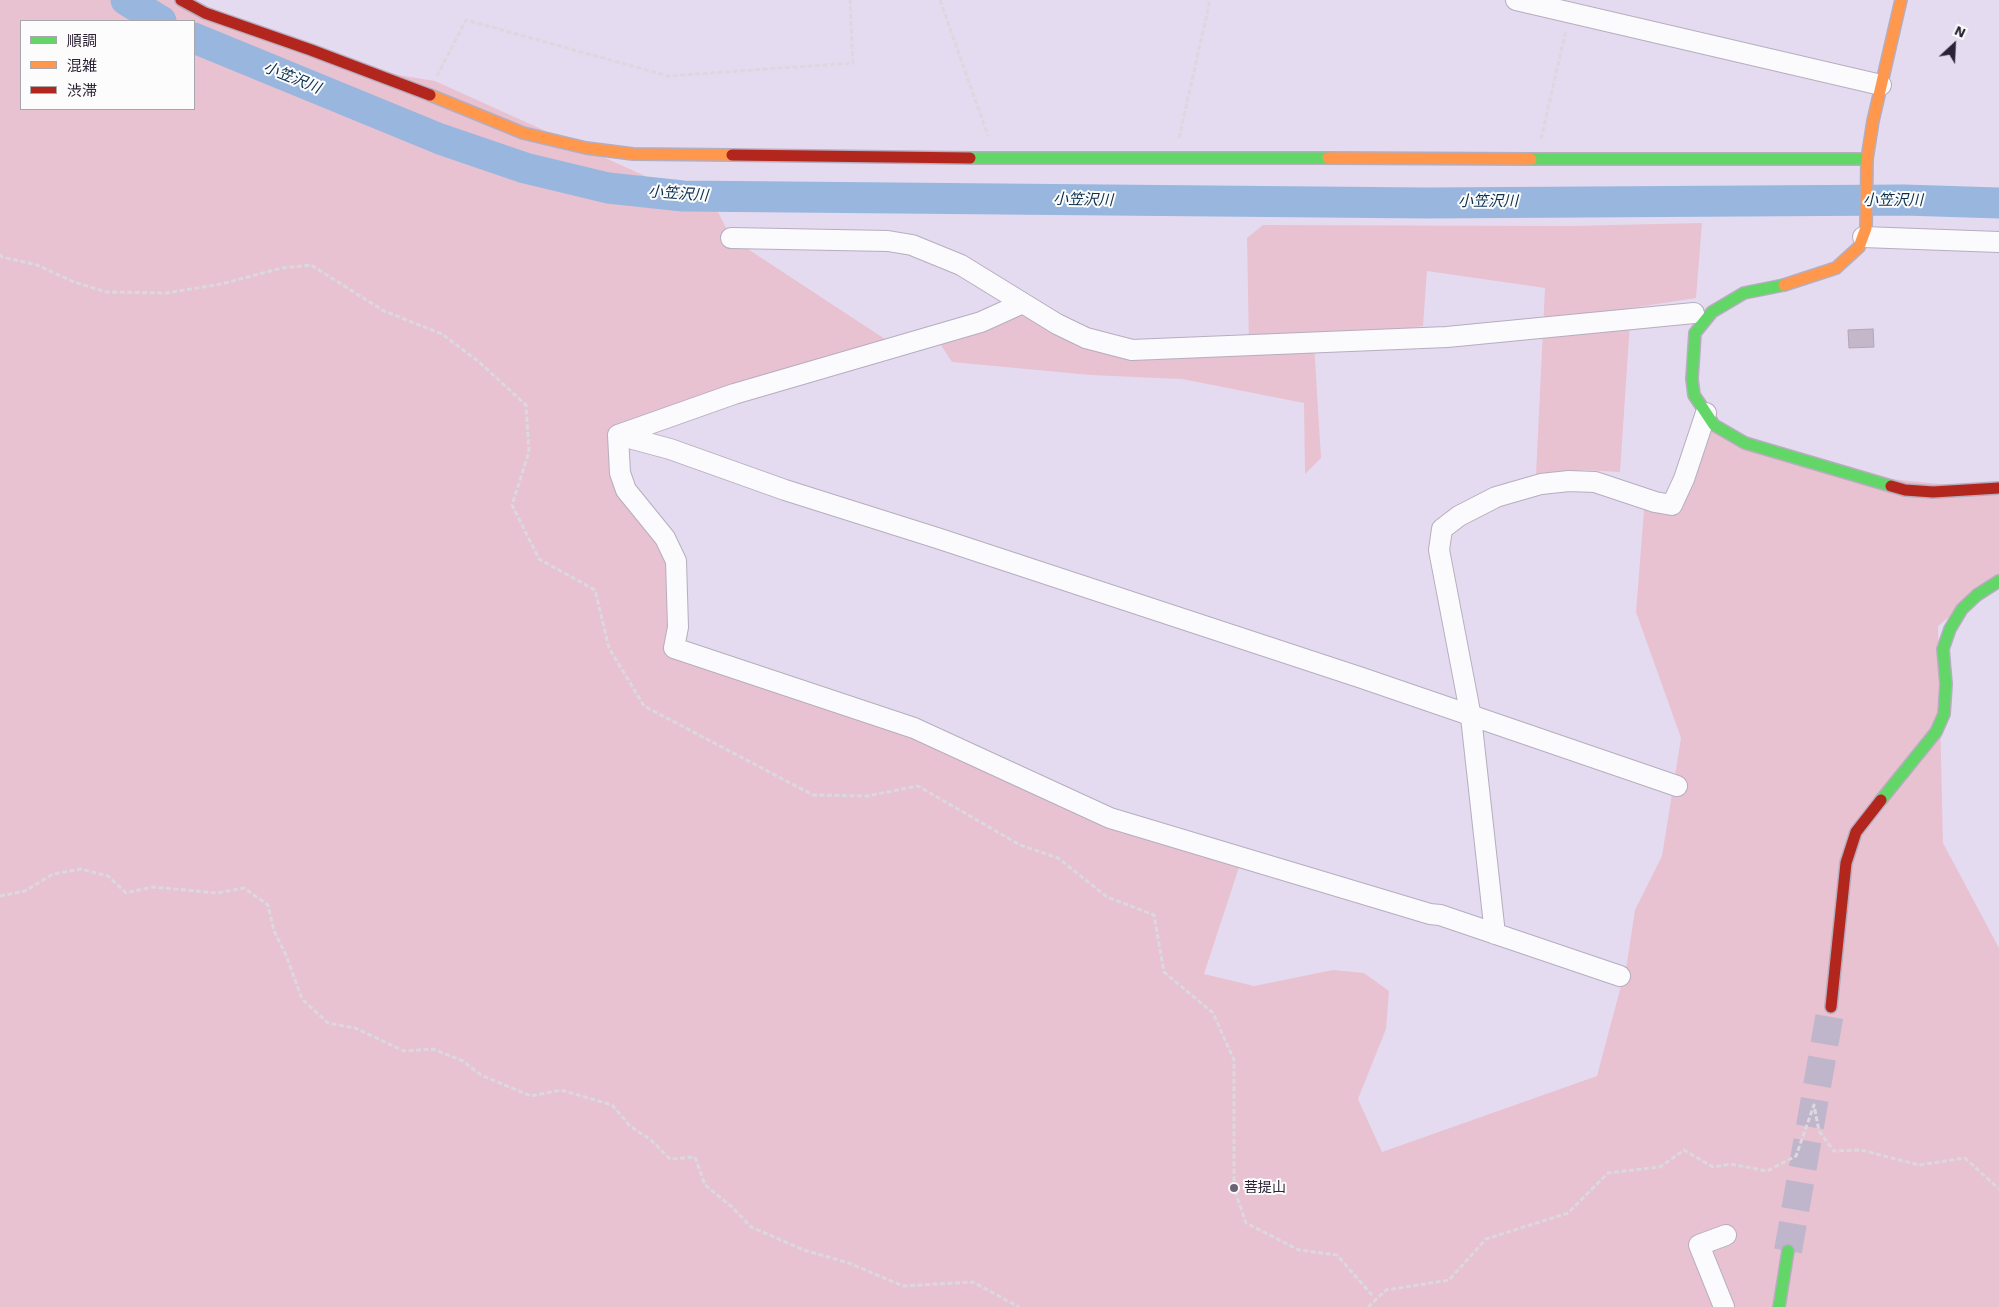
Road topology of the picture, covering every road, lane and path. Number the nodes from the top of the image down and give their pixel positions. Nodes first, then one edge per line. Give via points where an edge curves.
1 (181, 0) edge
2 (850, 0) edge
3 (940, 0) edge
4 (1210, 0) edge
5 (1516, 0) edge
6 (1900, 0) edge
7 (1570, 12) junction
8 (1881, 85) junction
9 (428, 94) junction
10 (996, 158) junction
11 (1175, 158) junction
12 (1536, 159) junction
13 (1867, 165) junction
14 (1864, 232) junction
15 (731, 238) dead end
16 (1999, 242) edge
17 (0, 254) edge
18 (1023, 303) junction
19 (1694, 313) dead end
20 (1706, 413) junction
21 (618, 435) junction
22 (1999, 488) edge
23 (1999, 581) edge
24 (1471, 717) junction
25 (1677, 786) dead end
26 (0, 896) edge
27 (1495, 934) junction
28 (1620, 976) dead end
29 (1831, 1007) tunnel mouth
30 (1999, 1189) edge
31 (1726, 1235) dead end
32 (1788, 1251) tunnel mouth
33 (1372, 1295) dead end
34 (1019, 1307) edge
35 (1368, 1307) edge
36 (1724, 1307) edge
37 (1779, 1307) edge

1 - 9 street via 205,13
2 - 9 path via 853,63 668,76 466,20
3 - 10 path
4 - 11 path
5 - 7 street
6 - 8 street
7 - 8 street
7 - 12 path
8 - 13 street
9 - 10 street via 523,133 586,148 633,154
10 - 11 street
11 - 12 street
12 - 13 street
13 - 14 street
14 - 16 street
14 - 20 street via 1859,247 1836,268 1788,284 1744,293 1712,312 1695,334 1692,379 1694,395
15 - 18 street via 888,241 912,245 961,264
17 - 33 path via 106,292 167,293 310,265 384,311 442,334 478,361 526,404 528,452 512,506 539,559 595,590 609,648 644,706 812,795 867,796 918,786 1020,845 1058,858 1107,897 1154,915 1164,972 1213,1014 1234,1060 1234,1188 1246,1223 1299,1250 1338,1255
18 - 19 street via 1086,338 1132,350 1447,336
18 - 21 street via 981,322 734,394
20 - 22 street via 1714,425 1745,443 1906,490 1933,492
20 - 24 street via 1672,505 1595,482 1569,481 1541,484 1496,497 1459,516 1442,529 1439,550
21 - 24 street via 670,449
21 - 27 street via 620,473 626,490 665,538 676,561 678,627 674,648 914,728 1110,818
23 - 29 street via 1962,609 1950,629 1944,648 1944,714 1936,732 1856,832 1846,863
24 - 25 street
24 - 27 street
26 - 34 path via 25,891 53,874 81,870 108,876 126,893 153,887 217,893 244,888 268,905 274,931 302,999 328,1023 355,1028 404,1051 434,1049 463,1061 480,1075 531,1096 562,1090 612,1105 630,1126 651,1140 670,1159 695,1157 705,1185 751,1227 903,1286 973,1282
27 - 28 street
30 - 35 path via 1965,1158 1919,1165 1861,1150 1834,1151 1819,1131 1814,1105 1796,1156 1766,1171 1731,1164 1713,1167 1684,1150 1660,1167 1608,1173 1568,1213 1486,1239 1449,1280 1386,1290
31 - 36 street via 1699,1245
32 - 37 street

